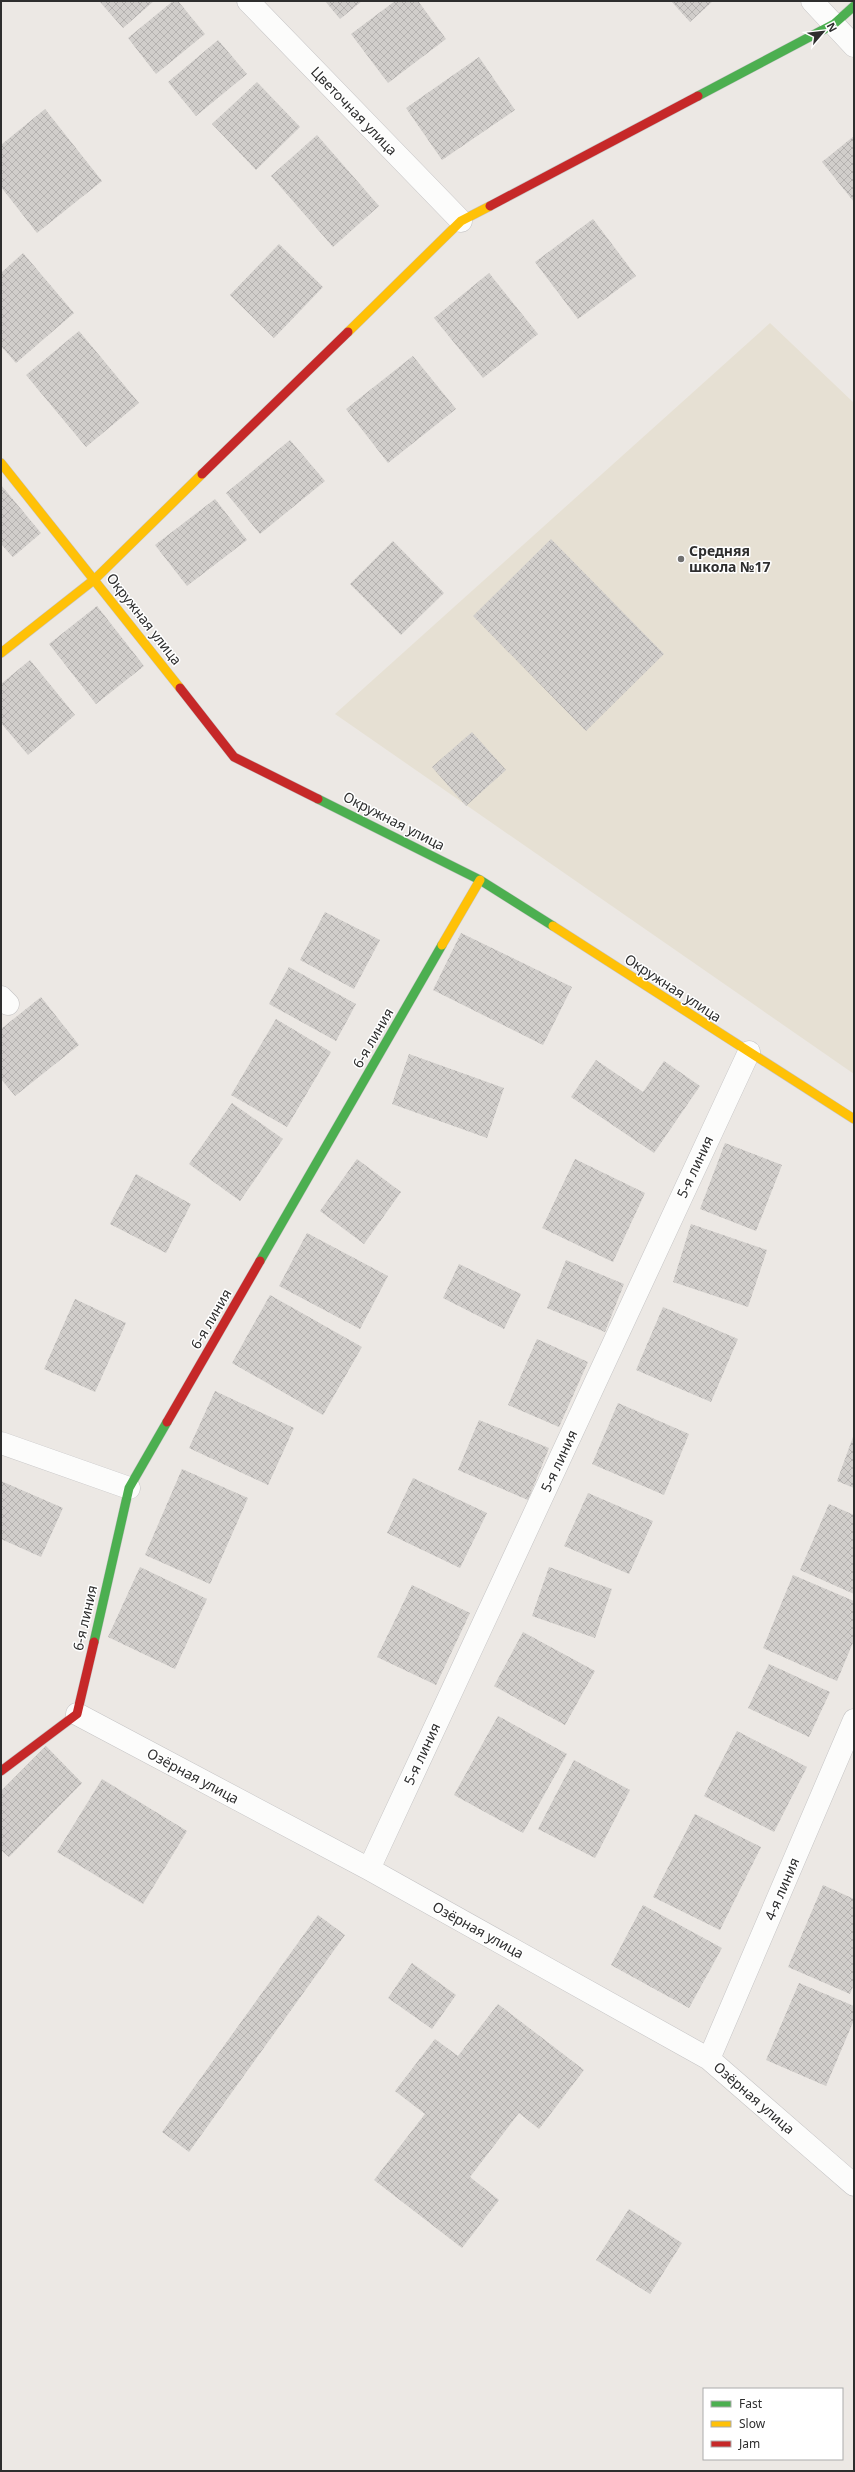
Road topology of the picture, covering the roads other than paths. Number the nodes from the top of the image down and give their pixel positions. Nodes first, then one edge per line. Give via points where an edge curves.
1 (248, 1) edge
2 (812, 1) edge
3 (854, 6) edge
4 (834, 24) junction
5 (854, 46) edge
6 (461, 221) junction
7 (1, 463) edge
8 (95, 578) junction
9 (1, 653) edge
10 (480, 880) junction
11 (748, 1052) junction
12 (854, 1119) edge
13 (1, 1443) edge
14 (129, 1488) junction
15 (76, 1714) junction
16 (854, 1720) edge
17 (1, 1771) edge
18 (369, 1869) junction
19 (709, 2059) junction
20 (854, 2185) edge

1 - 6 street, Цветочная улица
2 - 4 street
3 - 4 street
4 - 5 street
4 - 6 street
6 - 8 street
7 - 8 street, Окружная улица
8 - 9 street
8 - 10 street, Окружная улица via 234,757
10 - 11 street, Окружная улица
10 - 14 street, 6-я линия
11 - 12 street, Окружная улица
11 - 18 street, 5-я линия
13 - 14 street
14 - 15 street, 6-я линия
15 - 17 street
15 - 18 street, Озёрная улица
16 - 19 street, 4-я линия
18 - 19 street, Озёрная улица
19 - 20 street, Озёрная улица

